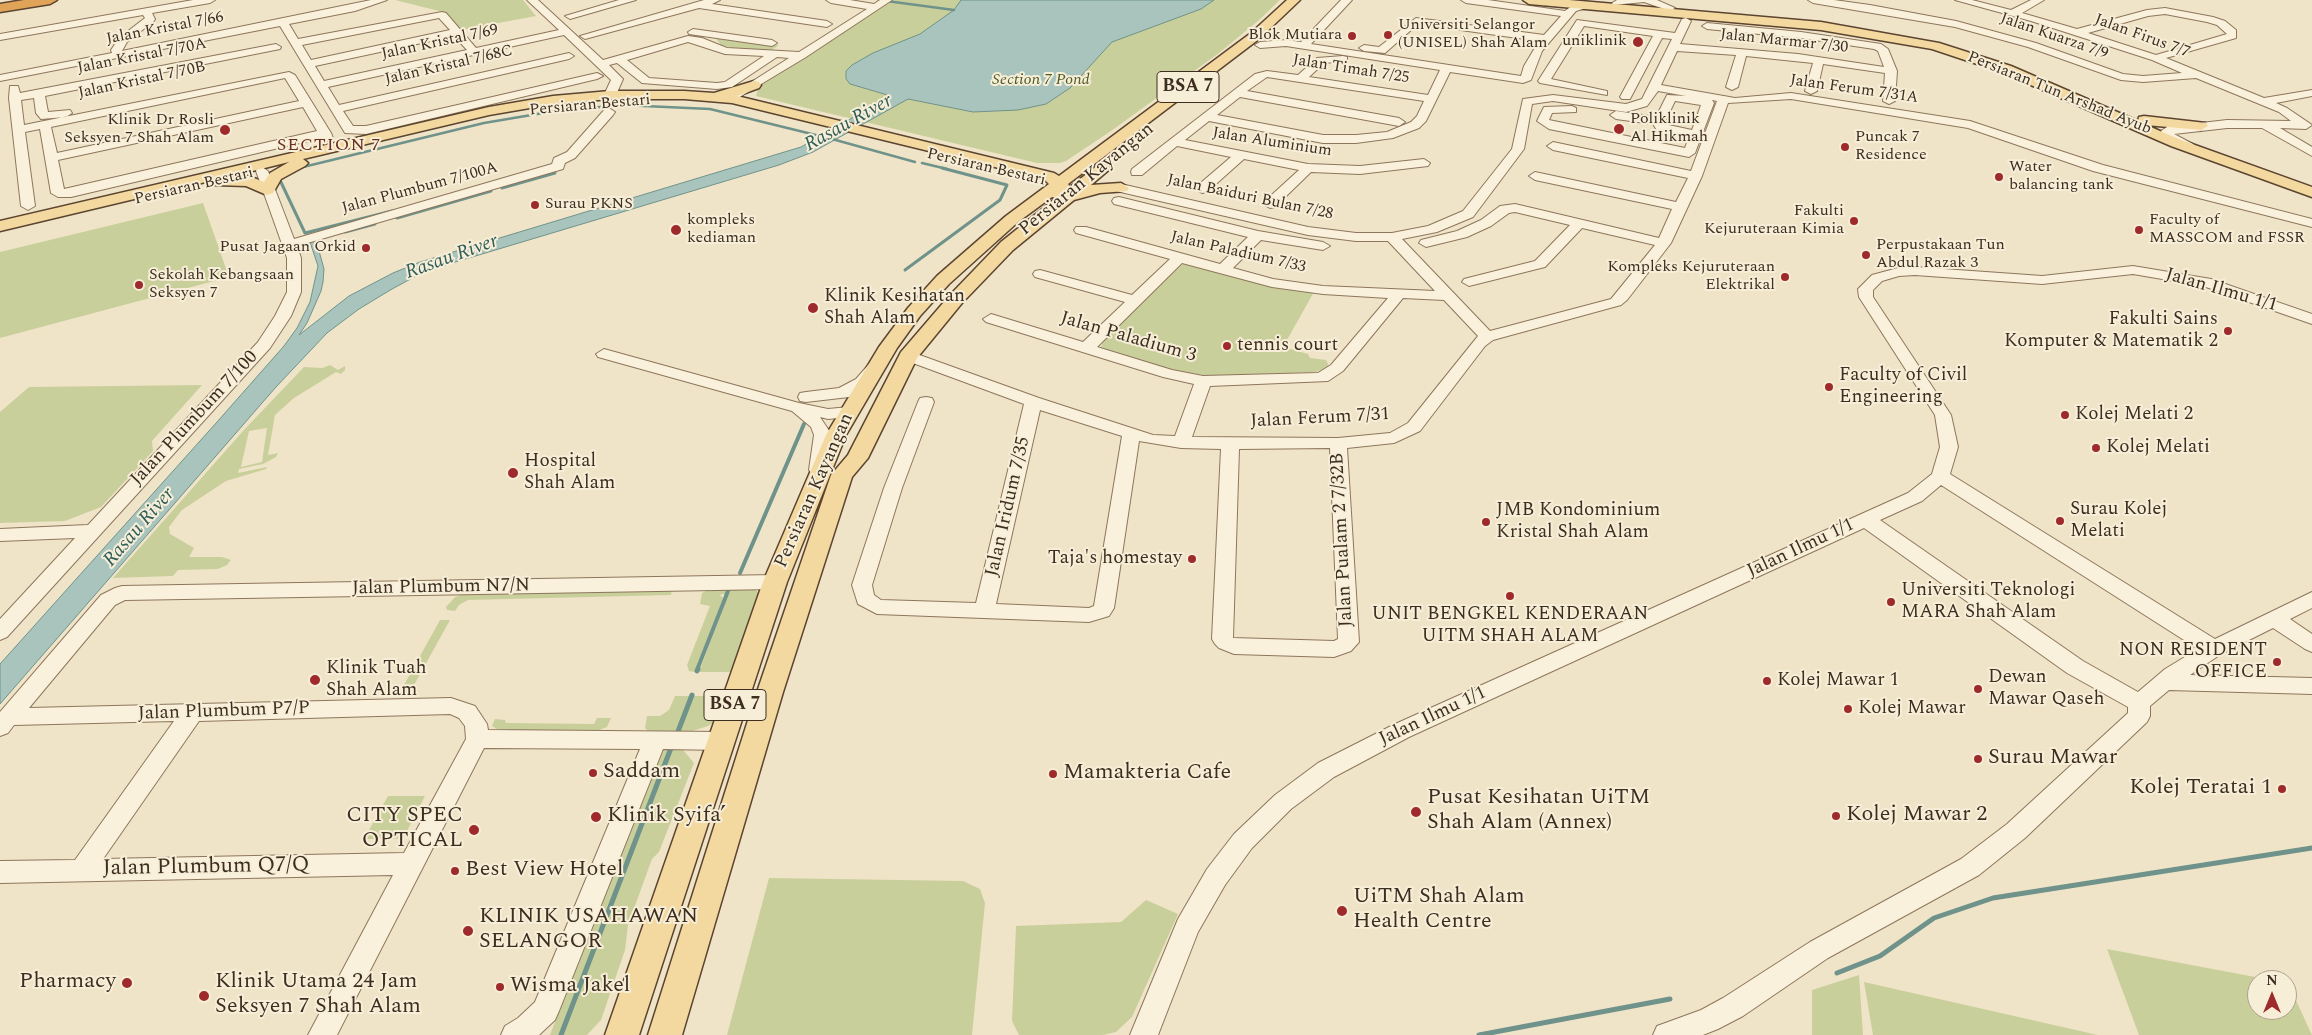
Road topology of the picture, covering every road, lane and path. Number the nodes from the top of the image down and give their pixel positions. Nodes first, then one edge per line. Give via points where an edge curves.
1 (21, 0) edge
2 (50, 0) edge
3 (210, 0) edge
4 (382, 0) edge
5 (532, 0) edge
6 (631, 0) edge
7 (715, 0) edge
8 (831, 0) edge
9 (1294, 0) edge
10 (1309, 0) edge
11 (1347, 0) edge
12 (1466, 0) edge
13 (1529, 0) edge
14 (1641, 0) edge
15 (1647, 0) edge
16 (1813, 0) edge
17 (1960, 0) edge
18 (2040, 0) edge
19 (0, 3) edge
20 (881, 3) edge
21 (1617, 3) junction
22 (699, 4) junction
23 (1574, 6) edge
24 (0, 8) edge
25 (1670, 10) junction
26 (146, 12) junction
27 (1552, 12) junction
28 (2013, 13) junction
29 (283, 15) junction
30 (570, 16) dead end
31 (230, 21) dead end
32 (1686, 21) junction
33 (1712, 21) junction
34 (827, 24) dead end
35 (1537, 29) junction
36 (1494, 31) joint
37 (457, 32) junction
38 (565, 32) junction
39 (2078, 32) junction
40 (1273, 34) junction
41 (1659, 34) junction
42 (216, 35) junction
43 (585, 36) dead end
44 (0, 37) edge
45 (1547, 39) junction
46 (1306, 42) junction
47 (1676, 42) junction
48 (294, 43) junction
49 (1286, 43) junction
50 (1260, 45) junction
51 (276, 47) dead end
52 (799, 51) junction
53 (1381, 51) joint
54 (474, 52) junction
55 (1742, 52) junction
56 (776, 53) junction
57 (118, 54) junction
58 (237, 54) junction
59 (569, 56) dead end
60 (2156, 58) junction
61 (619, 59) junction
62 (1819, 60) junction
63 (598, 61) junction
64 (308, 64) junction
65 (1446, 69) junction
66 (0, 71) edge
67 (1891, 71) junction
68 (1423, 72) dead end
69 (1527, 73) junction
70 (12, 75) junction
71 (2197, 75) junction
72 (597, 76) dead end
73 (1545, 76) junction
74 (0, 78) edge
75 (1302, 78) junction
76 (321, 85) junction
77 (754, 85) junction
78 (1654, 87) junction
79 (1811, 91) dead end
80 (1237, 93) junction
81 (1728, 93) junction
82 (2312, 93) edge
83 (39, 94) junction
84 (610, 95) junction
85 (684, 95) junction
86 (15, 98) junction
87 (732, 99) junction
88 (1431, 100) junction
89 (1889, 101) dead end
90 (2262, 102) junction
91 (306, 103) junction
92 (1625, 107) junction
93 (335, 109) junction
94 (609, 112) dead end
95 (790, 116) junction
96 (1208, 116) junction
97 (2136, 118) junction
98 (1660, 121) junction
99 (1399, 122) dead end
100 (2263, 124) junction
101 (45, 125) junction
102 (2308, 125) edge
103 (2200, 126) junction
104 (19, 130) junction
105 (2167, 131) junction
106 (860, 133) junction
107 (1696, 134) junction
108 (326, 136) junction
109 (352, 137) junction
110 (1175, 142) junction
111 (2194, 145) junction
112 (1553, 146) dead end
113 (1126, 147) junction
114 (2312, 152) edge
115 (315, 155) junction
116 (1241, 155) junction
117 (51, 158) junction
118 (981, 160) junction
119 (1424, 163) dead end
120 (1088, 164) junction
121 (1106, 166) junction
122 (1308, 168) junction
123 (262, 171) junction
124 (992, 172) junction
125 (1137, 172) dead end
126 (1535, 176) dead end
127 (1696, 176) junction
128 (203, 185) junction
129 (2312, 186) edge
130 (1202, 188) dead end
131 (268, 190) junction
132 (1063, 191) junction
133 (2312, 192) edge
134 (1120, 194) junction
135 (131, 195) junction
136 (1270, 204) dead end
137 (28, 206) junction
138 (1680, 207) junction
139 (62, 211) junction
140 (1021, 212) junction
141 (1579, 222) junction
142 (2312, 223) edge
143 (0, 226) edge
144 (1081, 230) dead end
145 (0, 234) edge
146 (1258, 235) junction
147 (1392, 237) junction
148 (1426, 243) dead end
149 (1664, 243) junction
150 (290, 244) junction
151 (1371, 250) dead end
152 (1178, 258) junction
153 (1222, 270) junction
154 (1040, 274) dead end
155 (1469, 282) dead end
156 (1398, 295) junction
157 (1449, 296) junction
158 (1135, 300) junction
159 (992, 319) dead end
160 (2312, 320) edge
161 (1487, 337) junction
162 (1087, 347) junction
163 (608, 350) dead end
164 (894, 366) junction
165 (1203, 380) junction
166 (801, 402) junction
167 (926, 402) dead end
168 (1033, 402) junction
169 (849, 412) junction
170 (1131, 434) junction
171 (1180, 443) junction
172 (1338, 443) junction
173 (1230, 444) junction
174 (830, 476) junction
175 (1940, 476) junction
176 (1865, 520) junction
177 (91, 531) junction
178 (0, 534) edge
179 (776, 582) junction
180 (2312, 599) edge
181 (984, 612) junction
182 (2274, 618) junction
183 (0, 632) edge
184 (2312, 644) edge
185 (2214, 649) junction
186 (2165, 682) junction
187 (2312, 686) edge
188 (2139, 703) junction
189 (192, 713) junction
190 (4, 722) edge
191 (477, 739) junction
192 (655, 740) junction
193 (723, 741) junction
194 (412, 864) junction
195 (81, 871) junction
196 (0, 872) edge
197 (633, 1003) junction
198 (1148, 1025) edge
199 (322, 1035) edge
200 (515, 1035) edge
201 (607, 1035) edge
202 (622, 1035) edge
203 (665, 1035) edge
204 (1129, 1035) edge
205 (1667, 1035) edge

1 - 19 highway
2 - 24 highway
3 - 26 street
4 - 29 street, Jalan Kristal 7/66 via 355,8
5 - 38 street
6 - 30 street
7 - 22 street
8 - 20 street
9 - 120 main road, Persiaran Kayangan / BSA 7 via 1255,36
10 - 40 main road, Persiaran Kayangan / BSA 7
11 - 46 street
12 - 27 street
13 - 23 main road, Persiaran Tun Arshad Ayub
14 - 21 street
15 - 25 street
16 - 71 street, Jalan Kuarza 7/9 via 1956,24 2032,45 2121,77 2143,79
17 - 28 street, Jalan Firus 7/7
18 - 28 street
20 - 52 street
21 - 23 main road, Persiaran Tun Arshad Ayub
21 - 25 main road, Persiaran Tun Arshad Ayub
22 - 34 street
22 - 43 street
23 - 25 main road, Persiaran Tun Arshad Ayub
23 - 27 street
23 - 45 street
25 - 32 street
25 - 33 main road, Persiaran Tun Arshad Ayub
25 - 97 main road, Persiaran Tun Arshad Ayub via 1833,23 1944,44 2016,67
26 - 44 street via 44,34
26 - 57 street via 150,19 119,46
27 - 35 street
28 - 39 street, Jalan Firus 7/7
29 - 42 street, Jalan Kristal 7/66
29 - 48 street
31 - 42 street via 218,29
32 - 33 street via 1698,17
32 - 47 street
33 - 67 street via 1867,43 1883,49
33 - 111 main road, Persiaran Tun Arshad Ayub via 1839,28 1934,46 2006,69
35 - 36 street
35 - 45 street
36 - 53 street via 1416,21
37 - 48 street via 442,15 434,15
37 - 54 street
37 - 64 street
38 - 54 street, Jalan Kristal 7/69
38 - 63 street
39 - 60 street, Jalan Firus 7/7
39 - 60 street via 2147,13 2165,12 2209,18 2232,32 2232,36
40 - 49 street
40 - 50 main road, Persiaran Kayangan / BSA 7
41 - 47 street
41 - 73 street via 1580,22
41 - 92 street
42 - 57 street, Jalan Kristal 7/66
45 - 69 street via 1532,59
46 - 49 street
46 - 53 street
46 - 65 street
47 - 55 street, Jalan Marmar 7/30
47 - 78 street
48 - 64 street
49 - 50 street
50 - 113 main road, Persiaran Kayangan / BSA 7
51 - 58 street, Jalan Kristal 7/70A
52 - 56 street
52 - 63 street via 690,32
52 - 77 street
54 - 76 street, Jalan Kristal 7/69
55 - 62 street, Jalan Marmar 7/30
55 - 81 street
56 - 61 street via 719,50 688,39
56 - 61 street via 728,85 717,86 646,81
57 - 70 street, Jalan Kristal 7/66
58 - 83 street, Jalan Kristal 7/70A
58 - 83 street, Jalan Kristal 7/70B via 244,70 242,76 52,116 42,113
59 - 93 street, Jalan Kristal 7/68C
60 - 71 street, Jalan Firus 7/7
61 - 63 street
62 - 67 street, Jalan Marmar 7/30
62 - 79 street
63 - 84 street via 617,79
64 - 76 street
65 - 69 street via 1518,80 1525,80
65 - 88 street
66 - 70 street
67 - 89 street
68 - 75 street via 1326,58
69 - 73 street
70 - 74 street, Jalan Kristal 7/66
70 - 86 street
71 - 90 street, Jalan Firus 7/7
72 - 109 street
73 - 92 street via 1547,83
75 - 80 street, Jalan Timah 7/25 via 1266,74
75 - 88 street, Jalan Timah 7/25
76 - 93 street
77 - 85 main road via 730,94
77 - 87 street
77 - 95 main road via 753,98
78 - 81 street, Jalan Ferum 7/31A
78 - 92 street via 1647,101
80 - 96 street
80 - 99 street
81 - 127 street
81 - 142 street, Jalan Ferum 7/31A via 1735,101 1791,96 1970,125 2148,182
82 - 90 street
83 - 86 street, Jalan Kristal 7/70A
84 - 85 main road, Persiaran Bestari
84 - 109 main road, Persiaran Bestari via 553,100
85 - 87 main road, Persiaran Bestari
86 - 104 street
87 - 95 main road, Persiaran Bestari
88 - 96 street via 1415,125 1389,135 1356,139 1323,139
90 - 102 street, Jalan Firus 7/7
91 - 101 street via 286,75
91 - 108 street
91 - 117 street
92 - 98 street
92 - 107 street via 1548,109 1543,120 1549,124 1689,153
92 - 147 street, Jalan Baiduri Bulan 7/28 via 1553,98 1529,100 1518,149 1468,214 1432,230
93 - 109 street
94 - 150 street, Jalan Plumbum 7/100A via 571,155 558,161 560,166
95 - 106 main road, Persiaran Bestari
95 - 115 main road, Persiaran Bestari via 706,103 608,101 492,116
96 - 110 street
97 - 103 main road
97 - 105 main road, Persiaran Tun Arshad Ayub
98 - 107 street via 1658,125 1662,128
98 - 107 street via 1671,97 1708,103
100 - 102 street
100 - 103 street
100 - 114 street
101 - 104 street
101 - 117 street
103 - 105 street
103 - 111 main road via 2190,132
104 - 137 street
105 - 111 main road, Persiaran Tun Arshad Ayub
106 - 118 main road, Persiaran Bestari
106 - 124 main road, Persiaran Bestari
108 - 109 street
108 - 115 street
108 - 117 street via 71,193 58,193
109 - 115 main road, Persiaran Bestari
110 - 116 street, Jalan Aluminium
110 - 125 street
111 - 129 main road, Persiaran Tun Arshad Ayub
111 - 133 main road, Persiaran Tun Arshad Ayub
112 - 127 street
113 - 121 main road, Persiaran Kayangan / BSA 7
113 - 132 main road via 1110,155
115 - 123 main road, Persiaran Bestari
115 - 131 main road via 275,176
115 - 135 main road, Persiaran Bestari
116 - 122 street, Jalan Aluminium
116 - 130 street
118 - 120 main road via 1036,170 1067,169
118 - 132 main road, Persiaran Bestari via 1048,176
119 - 122 street, Jalan Aluminium via 1360,170
120 - 132 main road, Persiaran Kayangan / BSA 7
121 - 132 main road, Persiaran Kayangan / BSA 7
121 - 134 main road via 1110,180
122 - 136 street
123 - 128 main road, Persiaran Bestari
123 - 131 street, Jalan Plumbum 7/100
123 - 135 main road via 244,171
124 - 132 main road, Persiaran Bestari
124 - 140 main road via 1024,186 1029,194
126 - 138 street
127 - 138 street
128 - 131 main road via 249,181
128 - 145 main road, Persiaran Bestari
131 - 150 street, Jalan Plumbum 7/100
132 - 134 main road via 1099,188
132 - 140 main road, Persiaran Kayangan / BSA 7
132 - 164 main road, Persiaran Kayangan / BSA 7 via 1006,246
134 - 146 street
134 - 147 street, Jalan Baiduri Bulan 7/28 via 1308,231 1356,237
135 - 139 main road, Persiaran Bestari
137 - 139 street
137 - 143 street via 17,218
138 - 149 street
139 - 143 main road, Persiaran Bestari
140 - 164 main road, Persiaran Kayangan / BSA 7 via 943,280 914,312
141 - 148 street via 1509,208 1462,234
141 - 149 street
141 - 155 street via 1540,264
144 - 152 street, Jalan Paladium 7/33
146 - 151 street
146 - 153 street
147 - 157 street
149 - 161 street via 1616,302
150 - 177 street, Jalan Plumbum 7/100 via 294,258 294,292 264,345
152 - 153 street, Jalan Paladium 7/33
152 - 158 street
153 - 156 street, Jalan Paladium 7/33 via 1272,283
154 - 158 street
156 - 157 street, Jalan Paladium 7/33
156 - 165 street, Jalan Paladium 3 via 1337,368 1322,378
157 - 161 street
158 - 162 street
159 - 162 street, Jalan Paladium 3
160 - 175 street, Jalan Ilmu 1/1 via 2206,282 2154,272 2133,270 2042,280 1915,271 1886,274 1869,283 1865,289 1866,298 1943,415 1949,446
161 - 172 street, Jalan Ferum 7/31 via 1414,427 1394,438
162 - 165 street, Jalan Paladium 3 via 1169,374
163 - 166 street
164 - 166 street via 843,392
164 - 168 street, Jalan Ferum 7/31
164 - 169 main road via 870,403
164 - 174 main road, Persiaran Kayangan / BSA 7 via 856,458
165 - 171 street
166 - 169 street via 828,414
166 - 174 street via 823,435
167 - 181 street via 892,488 862,585 865,598 877,607
168 - 170 street, Jalan Ferum 7/31
168 - 181 street, Jalan Iridum 7/35
169 - 174 main road, Persiaran Kayangan / BSA 7
170 - 171 street, Jalan Ferum 7/31
170 - 181 street via 1104,608 1089,615
171 - 173 street, Jalan Ferum 7/31
172 - 173 street, Jalan Ferum 7/31
172 - 173 street, Jalan Pualam 2 7/32B via 1348,642 1334,649 1234,646 1222,639
174 - 179 main road, Persiaran Kayangan / BSA 7
174 - 203 main road, Persiaran Kayangan / BSA 7 via 770,692
175 - 176 street, Jalan Ilmu 1/1 via 1915,497
175 - 185 street
176 - 188 street via 2075,667
176 - 198 street, Jalan Ilmu 1/1 via 1401,731 1326,770 1283,802 1243,841 1216,877 1187,927
177 - 178 street
177 - 183 street, Jalan Plumbum 7/100
179 - 190 street, Jalan Plumbum N7/N via 122,593 108,600
179 - 193 main road, Persiaran Kayangan / BSA 7
180 - 182 street
182 - 184 street
182 - 185 street
185 - 186 street
186 - 187 street
186 - 188 street
188 - 205 street via 2139,716 2016,831 1970,867 1819,950 1733,1007
189 - 190 street, Jalan Plumbum P7/P
189 - 191 street, Jalan Plumbum P7/P via 451,706 467,712 476,724
189 - 195 street
191 - 192 street
191 - 194 street
192 - 193 street
192 - 200 street via 545,1011
193 - 197 main road, Persiaran Kayangan / BSA 7
194 - 195 street, Jalan Plumbum Q7/Q
194 - 199 street
195 - 196 street, Jalan Plumbum Q7/Q
197 - 201 main road
197 - 202 main road, Persiaran Kayangan / BSA 7
198 - 204 street, Jalan Ilmu 1/1

